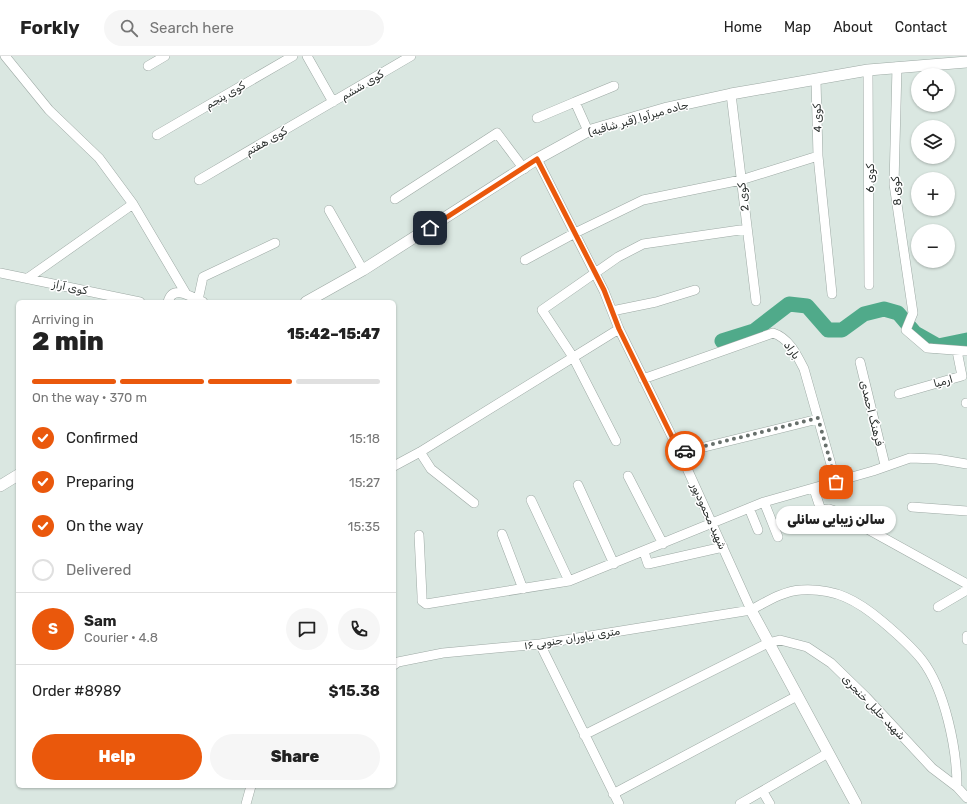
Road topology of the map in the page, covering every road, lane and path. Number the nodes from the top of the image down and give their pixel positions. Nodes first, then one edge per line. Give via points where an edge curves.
1 (5, 56) edge
2 (165, 56) edge
3 (293, 56) edge
4 (307, 56) edge
5 (411, 56) edge
6 (967, 62) edge
7 (148, 66) dead end
8 (898, 67) junction
9 (868, 70) junction
10 (816, 80) junction
11 (614, 86) dead end
12 (731, 94) junction
13 (333, 102) junction
14 (575, 102) junction
15 (537, 118) dead end
16 (588, 131) junction
17 (157, 135) dead end
18 (818, 156) junction
19 (537, 159) junction
20 (524, 169) junction
21 (200, 180) dead end
22 (741, 180) junction
23 (395, 199) dead end
24 (133, 204) junction
25 (329, 210) dead end
26 (747, 229) junction
27 (575, 233) junction
28 (275, 243) dead end
29 (525, 260) dead end
30 (363, 270) junction
31 (594, 272) junction
32 (0, 273) edge
33 (28, 278) junction
34 (870, 285) dead end
35 (695, 290) dead end
36 (185, 292) junction
37 (832, 294) dead end
38 (131, 300) edge
39 (169, 300) edge
40 (199, 300) edge
41 (201, 300) edge
42 (310, 300) edge
43 (756, 301) dead end
44 (612, 311) junction
45 (619, 329) junction
46 (962, 351) edge
47 (573, 357) junction
48 (860, 362) dead end
49 (643, 379) junction
50 (899, 394) dead end
51 (818, 418) junction
52 (616, 441) dead end
53 (420, 452) junction
54 (680, 453) junction
55 (967, 464) edge
56 (396, 465) edge
57 (885, 465) junction
58 (16, 476) edge
59 (628, 476) dead end
60 (836, 482) junction
61 (578, 485) dead end
62 (0, 486) edge
63 (814, 489) junction
64 (531, 500) dead end
65 (764, 502) junction
66 (474, 503) dead end
67 (912, 507) dead end
68 (749, 508) junction
69 (821, 510) junction
70 (967, 511) edge
71 (713, 524) junction
72 (827, 529) dead end
73 (758, 530) dead end
74 (502, 534) dead end
75 (419, 535) dead end
76 (778, 537) dead end
77 (663, 544) junction
78 (723, 547) junction
79 (644, 552) junction
80 (614, 564) junction
81 (569, 581) junction
82 (967, 584) edge
83 (523, 589) junction
84 (967, 590) edge
85 (938, 607) dead end
86 (751, 610) junction
87 (967, 636) edge
88 (967, 640) edge
89 (768, 643) junction
90 (540, 644) junction
91 (396, 664) edge
92 (797, 696) junction
93 (584, 735) junction
94 (828, 754) junction
95 (957, 787) junction
96 (250, 788) edge
97 (763, 792) junction
98 (614, 794) junction
99 (967, 798) edge
100 (246, 804) edge
101 (619, 804) edge
102 (740, 804) edge
103 (770, 804) edge
104 (856, 804) edge

1 - 24 street via 49,110 99,158
2 - 7 street
3 - 17 street, کوی پنجم
4 - 13 street
5 - 13 street, کوی ششم
6 - 8 street, جاده میرآوا (قبر شافیه)
8 - 9 street, جاده میرآوا (قبر شافیه)
8 - 46 street, کوی 8 via 894,184 913,313 906,330 927,348
9 - 10 street, جاده میرآوا (قبر شافیه)
9 - 34 street, کوی 6
10 - 12 street, جاده میرآوا (قبر شافیه)
10 - 18 street, کوی 4
11 - 14 street
12 - 16 street, جاده میرآوا (قبر شافیه) via 667,108
12 - 22 street, کوی 2
13 - 21 street, کوی هفتم
14 - 15 street
14 - 16 street
16 - 19 street, جاده میرآوا (قبر شافیه)
18 - 22 street
18 - 37 street, کوی 4
19 - 20 street, جاده میرآوا (قبر شافیه)
19 - 27 street, شهید محمودپور
20 - 23 street via 498,133
20 - 30 street, جاده میرآوا (قبر شافیه)
22 - 26 street, کوی 2
22 - 27 street via 643,200
24 - 33 street
24 - 36 street
25 - 30 street
26 - 31 street via 643,244
26 - 43 street, کوی 2
27 - 29 street
27 - 31 street, شهید محمودپور
28 - 41 street via 203,277
30 - 42 street, جاده میرآوا (قبر شافیه)
31 - 44 street, شهید محمودپور
31 - 47 street via 542,310
32 - 33 street, کوی آراز
33 - 38 street, کوی آراز
35 - 44 street via 656,302
36 - 39 street via 176,293
36 - 40 street
44 - 45 street, شهید محمودپور
45 - 47 street
45 - 49 street, شهید محمودپور
46 - 50 street, ارمیا via 962,376
47 - 52 street
47 - 53 street
48 - 57 street, فرهنگ احمدی
49 - 51 street, باراد via 773,332 785,340 797,355 804,369
49 - 54 street, شهید محمودپور
51 - 54 street
51 - 60 street, باراد
53 - 56 street
53 - 66 street via 431,469
54 - 71 street, شهید محمودپور
55 - 57 street via 910,458
57 - 60 street
58 - 62 street
59 - 77 street
60 - 63 street
61 - 80 street
63 - 65 street
63 - 69 street
64 - 81 street
65 - 68 street
65 - 76 street
67 - 70 street
68 - 71 street
68 - 73 street
69 - 72 street
69 - 82 street via 835,511
71 - 77 street
71 - 78 street, شهید محمودپور
74 - 83 street
75 - 83 street via 422,601 426,604
77 - 79 street
78 - 79 street via 648,564
78 - 86 street, شهید محمودپور
79 - 80 street
80 - 81 street
81 - 83 street
84 - 85 street
86 - 89 street, شهید محمودپور
86 - 90 street, ۱۶ متری نیاوران جنوبی
86 - 95 street, ۱۶ متری نیاوران جنوبی via 778,596 799,590 830,590 864,606 890,628 922,660 938,691 953,738
87 - 88 street
89 - 92 street, شهید محمودپور
89 - 93 street
89 - 95 street, شهید خلیل خنجری via 780,640 807,647 831,663 932,768
90 - 91 street, ۱۶ متری نیاوران جنوبی via 443,653
90 - 93 street
92 - 94 street, شهید محمودپور
92 - 98 street
93 - 98 street
94 - 97 street
94 - 104 street, شهید محمودپور
95 - 99 street, شهید خلیل خنجری
96 - 100 street
97 - 102 street
97 - 103 street
98 - 101 street

